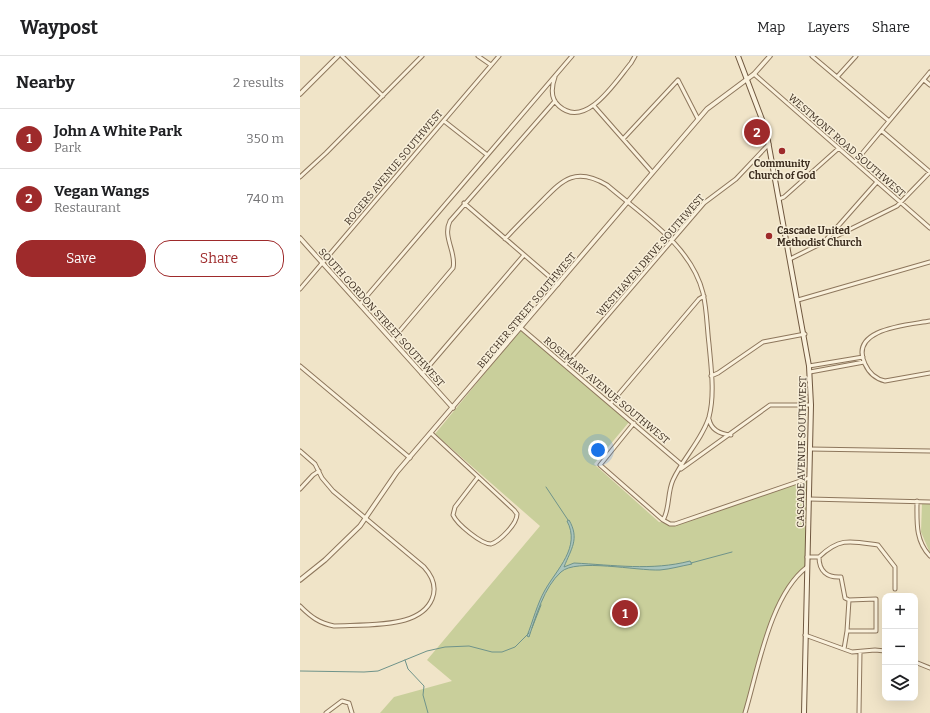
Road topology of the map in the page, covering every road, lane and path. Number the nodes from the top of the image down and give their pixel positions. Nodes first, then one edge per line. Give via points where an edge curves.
1 (338, 56) edge
2 (342, 56) edge
3 (422, 56) edge
4 (478, 56) edge
5 (500, 56) edge
6 (572, 56) edge
7 (635, 56) edge
8 (738, 56) edge
9 (770, 56) edge
10 (812, 56) edge
11 (856, 56) edge
12 (491, 65) junction
13 (930, 72) edge
14 (754, 74) junction
15 (556, 75) junction
16 (837, 77) junction
17 (748, 79) junction
18 (924, 80) junction
19 (930, 85) edge
20 (300, 94) edge
21 (383, 96) junction
22 (554, 101) junction
23 (594, 106) junction
24 (698, 119) junction
25 (444, 121) junction
26 (889, 121) junction
27 (882, 131) junction
28 (623, 139) junction
29 (769, 144) junction
30 (839, 148) junction
31 (486, 154) junction
32 (855, 162) junction
33 (652, 172) junction
34 (930, 172) edge
35 (300, 177) edge
36 (877, 182) junction
37 (779, 199) junction
38 (627, 202) junction
39 (901, 203) junction
40 (464, 204) junction
41 (930, 228) edge
42 (300, 238) edge
43 (505, 239) junction
44 (672, 240) junction
45 (822, 244) junction
46 (524, 255) junction
47 (790, 259) junction
48 (930, 262) edge
49 (323, 263) junction
50 (558, 284) junction
51 (300, 290) edge
52 (704, 296) junction
53 (798, 300) junction
54 (360, 304) junction
55 (930, 321) edge
56 (521, 328) junction
57 (805, 334) junction
58 (392, 340) junction
59 (863, 357) junction
60 (864, 362) junction
61 (565, 365) junction
62 (300, 366) edge
63 (809, 366) junction
64 (810, 372) junction
65 (930, 373) edge
66 (422, 374) junction
67 (711, 376) junction
68 (611, 403) junction
69 (811, 405) junction
70 (453, 408) junction
71 (708, 418) junction
72 (634, 423) junction
73 (431, 433) junction
74 (731, 435) junction
75 (810, 449) junction
76 (300, 451) edge
77 (930, 451) edge
78 (410, 458) junction
79 (682, 465) junction
80 (678, 470) junction
81 (319, 471) junction
82 (478, 476) junction
83 (809, 478) junction
84 (300, 489) edge
85 (809, 499) junction
86 (917, 501) junction
87 (930, 502) edge
88 (366, 518) junction
89 (663, 520) junction
90 (930, 556) edge
91 (807, 557) junction
92 (819, 557) junction
93 (807, 567) junction
94 (300, 580) edge
95 (895, 589) dead end
96 (849, 600) junction
97 (300, 606) edge
98 (847, 631) junction
99 (806, 635) junction
100 (844, 649) junction
101 (882, 651) edge
102 (860, 652) junction
103 (918, 663) edge
104 (930, 668) edge
105 (326, 713) edge
106 (352, 713) edge
107 (745, 713) edge
108 (804, 713) edge
109 (859, 713) edge

1 - 20 street
2 - 21 street
3 - 21 street
4 - 12 street
5 - 12 street, ROGERS AVENUE SOUTHWEST
6 - 15 street
7 - 23 street
8 - 17 main road, CASCADE AVENUE SOUTHWEST
9 - 14 street, BEECHER STREET SOUTHWEST
10 - 16 street
11 - 16 street
12 - 25 street, ROGERS AVENUE SOUTHWEST
13 - 18 street
14 - 17 street, BEECHER STREET SOUTHWEST
14 - 30 street, WESTMONT ROAD SOUTHWEST
15 - 22 street via 552,90
15 - 31 street
16 - 26 street
17 - 24 street, BEECHER STREET SOUTHWEST via 716,101
17 - 29 main road, CASCADE AVENUE SOUTHWEST
18 - 19 street
18 - 26 street
21 - 35 street
22 - 23 street via 563,109 575,113 585,112
22 - 40 street
23 - 28 street
24 - 28 street via 678,80
24 - 33 street, BEECHER STREET SOUTHWEST
25 - 31 street
25 - 49 street, ROGERS AVENUE SOUTHWEST
26 - 27 street
27 - 32 street
27 - 34 street
28 - 33 street
29 - 37 main road, CASCADE AVENUE SOUTHWEST
29 - 44 street, WESTHAVEN DRIVE SOUTHWEST via 736,179 704,203
30 - 32 street, WESTMONT ROAD SOUTHWEST
30 - 37 street
31 - 54 street
32 - 36 street, WESTMONT ROAD SOUTHWEST
33 - 38 street, BEECHER STREET SOUTHWEST
34 - 39 street
36 - 39 street, WESTMONT ROAD SOUTHWEST
36 - 45 street
37 - 47 main road, CASCADE AVENUE SOUTHWEST
38 - 43 street via 598,179 584,176 569,178 553,187
38 - 44 street
38 - 50 street, BEECHER STREET SOUTHWEST
39 - 41 street, WESTMONT ROAD SOUTHWEST
39 - 45 street
40 - 43 street
40 - 58 street via 447,226 453,268
42 - 49 street, SOUTH GORDON STREET SOUTHWEST
43 - 46 street
44 - 52 street via 691,263
44 - 61 street, WESTHAVEN DRIVE SOUTHWEST
45 - 47 street
46 - 50 street
46 - 66 street
47 - 53 main road, CASCADE AVENUE SOUTHWEST
48 - 53 street
49 - 51 street, ROGERS AVENUE SOUTHWEST
49 - 54 street, SOUTH GORDON STREET SOUTHWEST
50 - 56 street, BEECHER STREET SOUTHWEST
52 - 67 street
52 - 68 street via 699,298
53 - 57 main road, CASCADE AVENUE SOUTHWEST
54 - 58 street, SOUTH GORDON STREET SOUTHWEST
55 - 59 street via 878,331 866,341
56 - 61 street, ROSEMARY AVENUE SOUTHWEST
56 - 70 street, BEECHER STREET SOUTHWEST
57 - 63 main road, CASCADE AVENUE SOUTHWEST
57 - 67 street via 763,342
58 - 66 street, SOUTH GORDON STREET SOUTHWEST
59 - 60 street
59 - 63 street
60 - 64 street
60 - 65 street via 875,377 886,381
61 - 68 street, ROSEMARY AVENUE SOUTHWEST
62 - 78 street
63 - 64 main road, CASCADE AVENUE SOUTHWEST
64 - 69 main road, CASCADE AVENUE SOUTHWEST
66 - 70 street, SOUTH GORDON STREET SOUTHWEST
67 - 71 street via 712,399
68 - 72 street, ROSEMARY AVENUE SOUTHWEST
69 - 74 street via 770,405
69 - 75 main road, CASCADE AVENUE SOUTHWEST
70 - 73 street, BEECHER STREET SOUTHWEST
71 - 74 street via 716,431
71 - 79 street
72 - 79 street, ROSEMARY AVENUE SOUTHWEST
72 - 89 street via 600,465
73 - 78 street, BEECHER STREET SOUTHWEST
73 - 82 street
74 - 80 street
75 - 77 street
75 - 83 main road, CASCADE AVENUE SOUTHWEST
76 - 81 street
78 - 88 street, BEECHER STREET SOUTHWEST via 390,481
79 - 80 street
80 - 89 street via 670,488
81 - 84 street
81 - 88 street via 333,491
82 - 82 street via 517,514 515,522 491,544 482,542 456,521 453,515 455,507
83 - 85 main road, CASCADE AVENUE SOUTHWEST
83 - 89 street via 675,524
85 - 86 street
85 - 91 main road, CASCADE AVENUE SOUTHWEST
86 - 87 street
86 - 90 street via 918,536 924,550
88 - 94 street, BEECHER STREET SOUTHWEST via 325,560
88 - 97 street via 432,575 435,588 431,602 424,610 405,620 334,626 312,618
91 - 92 street
91 - 93 main road, CASCADE AVENUE SOUTHWEST
92 - 95 street via 827,549 844,541 878,545 895,567
92 - 96 street via 820,568 825,574 841,576 844,598
93 - 99 main road, CASCADE AVENUE SOUTHWEST
93 - 107 street via 797,577 772,620
96 - 98 street
96 - 98 street via 876,598 876,631
98 - 100 street
99 - 100 street
99 - 108 main road, CASCADE AVENUE SOUTHWEST
100 - 102 street
101 - 102 street
102 - 109 street
103 - 104 street
105 - 106 street via 342,701 349,703

